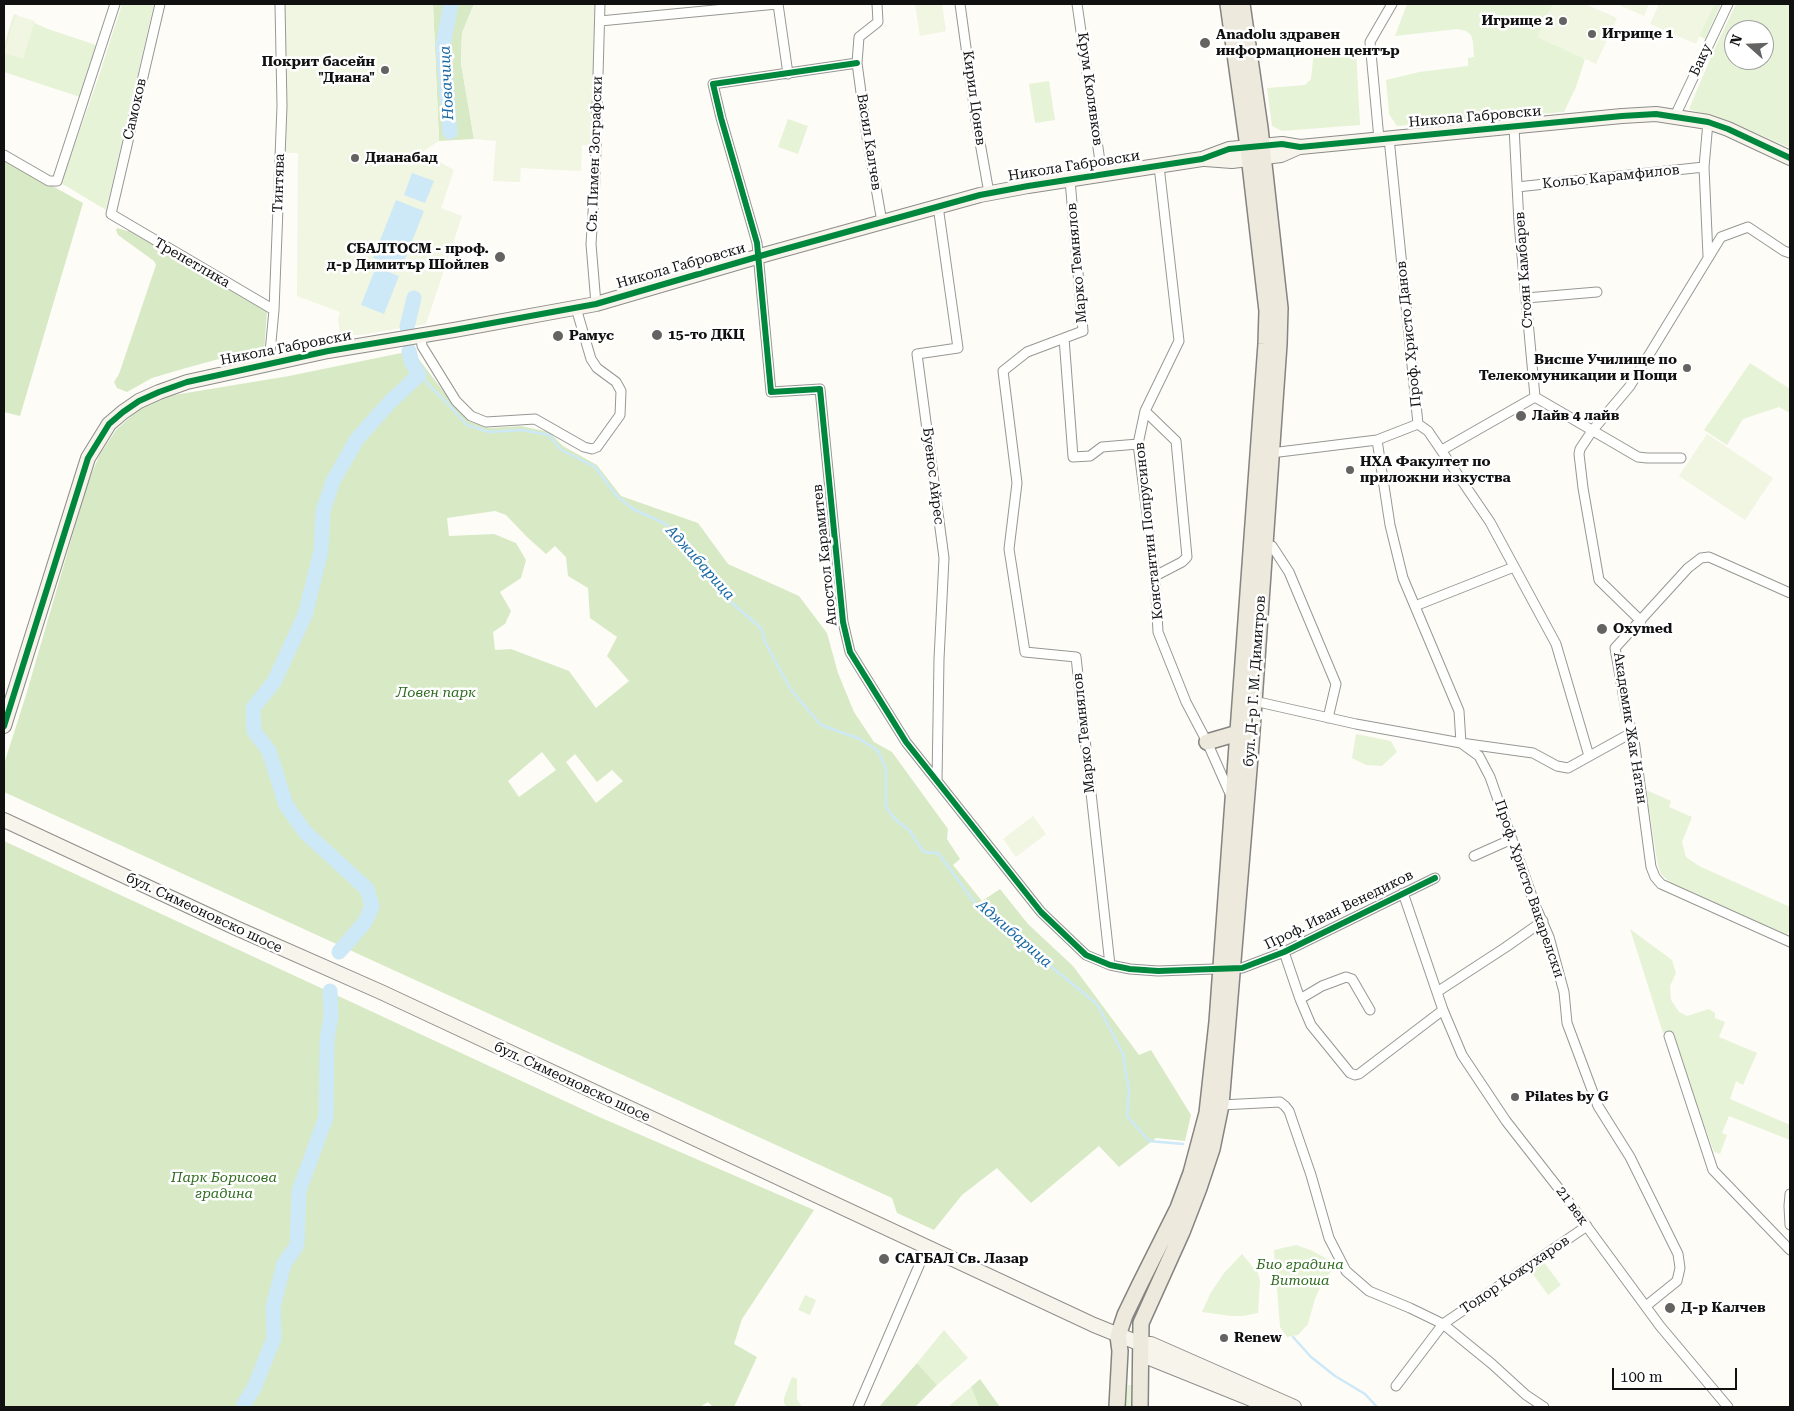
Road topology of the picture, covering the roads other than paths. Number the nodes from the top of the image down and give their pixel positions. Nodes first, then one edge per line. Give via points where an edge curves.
1 (114, 4) edge
2 (160, 4) edge
3 (280, 4) edge
4 (600, 4) edge
5 (778, 4) edge
6 (877, 4) edge
7 (960, 4) edge
8 (1078, 4) edge
9 (1228, 4) edge
10 (1242, 4) edge
11 (1392, 4) edge
12 (1728, 4) edge
13 (600, 21) junction
14 (857, 62) junction
15 (788, 74) junction
16 (1675, 116) junction
17 (1708, 122) junction
18 (1514, 127) junction
19 (1384, 138) junction
20 (1255, 152) junction
21 (4, 155) edge
22 (1790, 158) edge
23 (1158, 166) junction
24 (1704, 167) junction
25 (1102, 174) junction
26 (1070, 180) junction
27 (1517, 187) junction
28 (989, 193) junction
29 (938, 206) junction
30 (111, 214) joint
31 (882, 222) junction
32 (1790, 253) edge
33 (1708, 256) junction
34 (758, 257) junction
35 (1597, 292) dead end
36 (1526, 298) junction
37 (596, 304) junction
38 (576, 308) junction
39 (274, 310) junction
40 (421, 336) junction
41 (1064, 338) junction
42 (269, 363) junction
43 (1535, 397) junction
44 (1145, 411) junction
45 (1418, 424) junction
46 (1592, 431) junction
47 (1377, 440) junction
48 (1138, 444) junction
49 (1442, 450) junction
50 (1271, 453) junction
51 (1681, 458) dead end
52 (1264, 545) junction
53 (1514, 567) junction
54 (1155, 576) junction
55 (1790, 593) edge
56 (1415, 606) junction
57 (1641, 621) junction
58 (1254, 701) junction
59 (1328, 718) junction
60 (4, 726) edge
61 (1633, 732) junction
62 (1238, 733) junction
63 (1207, 742) junction
64 (1461, 743) junction
65 (1589, 756) junction
66 (937, 781) junction
67 (1233, 801) junction
68 (4, 820) edge
69 (1512, 839) junction
70 (1474, 856) dead end
71 (1435, 878) dead end
72 (1403, 894) junction
73 (1543, 921) junction
74 (1790, 942) edge
75 (1284, 952) junction
76 (1110, 965) junction
77 (1227, 970) junction
78 (1437, 992) junction
79 (1300, 999) junction
80 (1370, 1010) dead end
81 (1442, 1010) junction
82 (1669, 1036) dead end
83 (1221, 1105) junction
84 (1790, 1194) edge
85 (1790, 1225) edge
86 (1587, 1226) junction
87 (927, 1246) junction
88 (1790, 1250) edge
89 (1646, 1306) junction
90 (1443, 1324) junction
91 (1118, 1336) junction
92 (1141, 1344) junction
93 (1396, 1386) dead end
94 (858, 1407) edge
95 (1117, 1407) edge
96 (1140, 1407) edge
97 (1271, 1407) edge
98 (1294, 1407) edge
99 (1544, 1407) edge
100 (1728, 1407) edge

1 - 21 street via 57,181 49,181
2 - 30 street, Самоков
3 - 39 street, Тинтява via 282,106
4 - 13 street, Св. Пимен Зографски
5 - 13 street
5 - 15 street
6 - 14 street, Васил Калчев via 878,22 859,37
7 - 28 street, Кирил Цонев
8 - 25 street, Крум Кюлявков
9 - 20 main road, бул. Д-р Г. М. Димитров
10 - 20 main road, бул. Д-р Г. М. Димитров
11 - 19 street, Проф. Христо Данов via 1370,42
12 - 16 street, Баку
13 - 37 street, Св. Пимен Зографски via 591,244
14 - 15 street
14 - 31 street, Васил Калчев
15 - 34 street, Апостол Карамитев via 713,84
16 - 17 street, Никола Габровски
16 - 18 street, Никола Габровски via 1622,116
17 - 22 street, Никола Габровски
17 - 24 street
18 - 19 street, Никола Габровски
18 - 27 street, Стоян Камбарев
19 - 20 street, Никола Габровски via 1300,147 1281,154
19 - 45 street, Проф. Христо Данов
20 - 23 street, Никола Габровски via 1226,162 1202,159
20 - 50 main road, бул. Д-р Г. М. Димитров via 1280,308
20 - 62 main road, бул. Д-р Г. М. Димитров via 1267,311
23 - 25 street, Никола Габровски
23 - 44 street, Константин Попрусинов via 1179,342
24 - 27 street, Кольо Карамфилов
24 - 33 street
25 - 26 street, Никола Габровски
26 - 28 street, Никола Габровски
26 - 41 street, Марко Темнялов via 1083,331
27 - 36 street, Стоян Камбарев
28 - 29 street, Никола Габровски
29 - 31 street, Никола Габровски
29 - 66 street, Буенос Айрес via 958,348 917,354 944,558
30 - 39 street, Трепетлика
31 - 34 street, Никола Габровски
32 - 33 street via 1748,227 1721,237
33 - 46 street via 1630,386
34 - 37 street, Никола Габровски
34 - 66 street, Апостол Карамитев via 771,392 820,389 843,622 850,652 906,742
35 - 36 street
36 - 43 street, Стоян Камбарев
37 - 38 street, Никола Габровски
38 - 40 street, Никола Габровски
38 - 40 street via 591,359 597,368 616,382 621,391 620,415 592,449 535,419 486,422 471,416 456,400 422,346
39 - 42 street, Тинтява
40 - 42 street, Никола Габровски
41 - 48 street via 1073,457 1090,456 1102,447
41 - 76 street, Марко Темнялов via 1027,352 1002,371 1017,483 1009,549 1025,652 1076,658
42 - 60 street, Никола Габровски via 158,392 139,401 110,424 88,458 80,478
43 - 46 street
43 - 49 street
44 - 48 street, Константин Попрусинов
44 - 54 street via 1176,441 1187,557
45 - 47 street
45 - 49 street, Проф. Христо Данов via 1428,431
46 - 51 street via 1638,456
46 - 57 street via 1579,454 1598,580
47 - 50 street
47 - 56 street via 1390,525 1403,578
48 - 54 street, Константин Попрусинов
49 - 53 street, Проф. Христо Данов via 1490,522
50 - 52 main road, бул. Д-р Г. М. Димитров
52 - 58 main road, бул. Д-р Г. М. Димитров
52 - 59 street via 1272,546 1289,572 1336,684
53 - 56 street
53 - 65 street, Проф. Христо Данов via 1556,644
54 - 63 street, Константин Попрусинов via 1158,632 1186,702
55 - 57 street, Академик Жак Натан via 1709,556 1688,568
56 - 64 street via 1459,711
57 - 61 street, Академик Жак Натан via 1615,648 1628,721
58 - 59 street, Проф. Христо Вакарелски
58 - 77 main road, бул. Д-р Г. М. Димитров
59 - 64 street, Проф. Христо Вакарелски
61 - 65 street, Проф. Христо Вакарелски
61 - 74 street, Академик Жак Натан via 1655,877 1661,884
62 - 63 main road
62 - 67 main road, бул. Д-р Г. М. Димитров
63 - 67 street, Константин Попрусинов
64 - 65 street, Проф. Христо Вакарелски via 1533,754 1568,768
64 - 69 street, Проф. Христо Вакарелски via 1479,756
66 - 76 street, Апостол Карамитев via 1041,912 1086,955
67 - 77 main road, бул. Д-р Г. М. Димитров
68 - 87 street, бул. Симеоновско шосе
69 - 70 street
69 - 73 street, Проф. Христо Вакарелски
71 - 72 street, Проф. Иван Венедиков
72 - 75 street, Проф. Иван Венедиков
72 - 78 street, 21 век
73 - 78 street
73 - 89 street, Проф. Христо Вакарелски via 1564,992 1567,1023 1598,1106 1630,1157 1678,1254 1680,1268 1677,1281
75 - 77 street, Проф. Иван Венедиков
75 - 79 street
76 - 77 street, Апостол Карамитев via 1158,971
77 - 83 main road, бул. Д-р Г. М. Димитров
77 - 91 main road, бул. Д-р Г. М. Димитров via 1209,1098 1191,1173
78 - 81 street, 21 век
79 - 80 street via 1346,977 1352,979
79 - 81 street via 1310,1025 1354,1075
81 - 86 street, 21 век via 1462,1055 1506,1121
82 - 88 street via 1713,1170
83 - 90 street via 1280,1102 1285,1106 1311,1175 1329,1238 1346,1271 1369,1291
83 - 92 main road, бул. Д-р Г. М. Димитров via 1212,1149 1199,1188 1141,1323
84 - 85 street
86 - 89 street, 21 век
86 - 90 street, Тодор Кожухаров
87 - 91 street, бул. Симеоновско шосе
87 - 94 street
89 - 100 street, 21 век
90 - 93 street, Тодор Кожухаров
90 - 99 street
91 - 92 street, бул. Симеоновско шосе
91 - 95 main road
92 - 96 main road, бул. Д-р Г. М. Димитров
92 - 97 street, бул. Симеоновско шосе via 1152,1359
92 - 98 street, бул. Симеоновско шосе via 1152,1344

